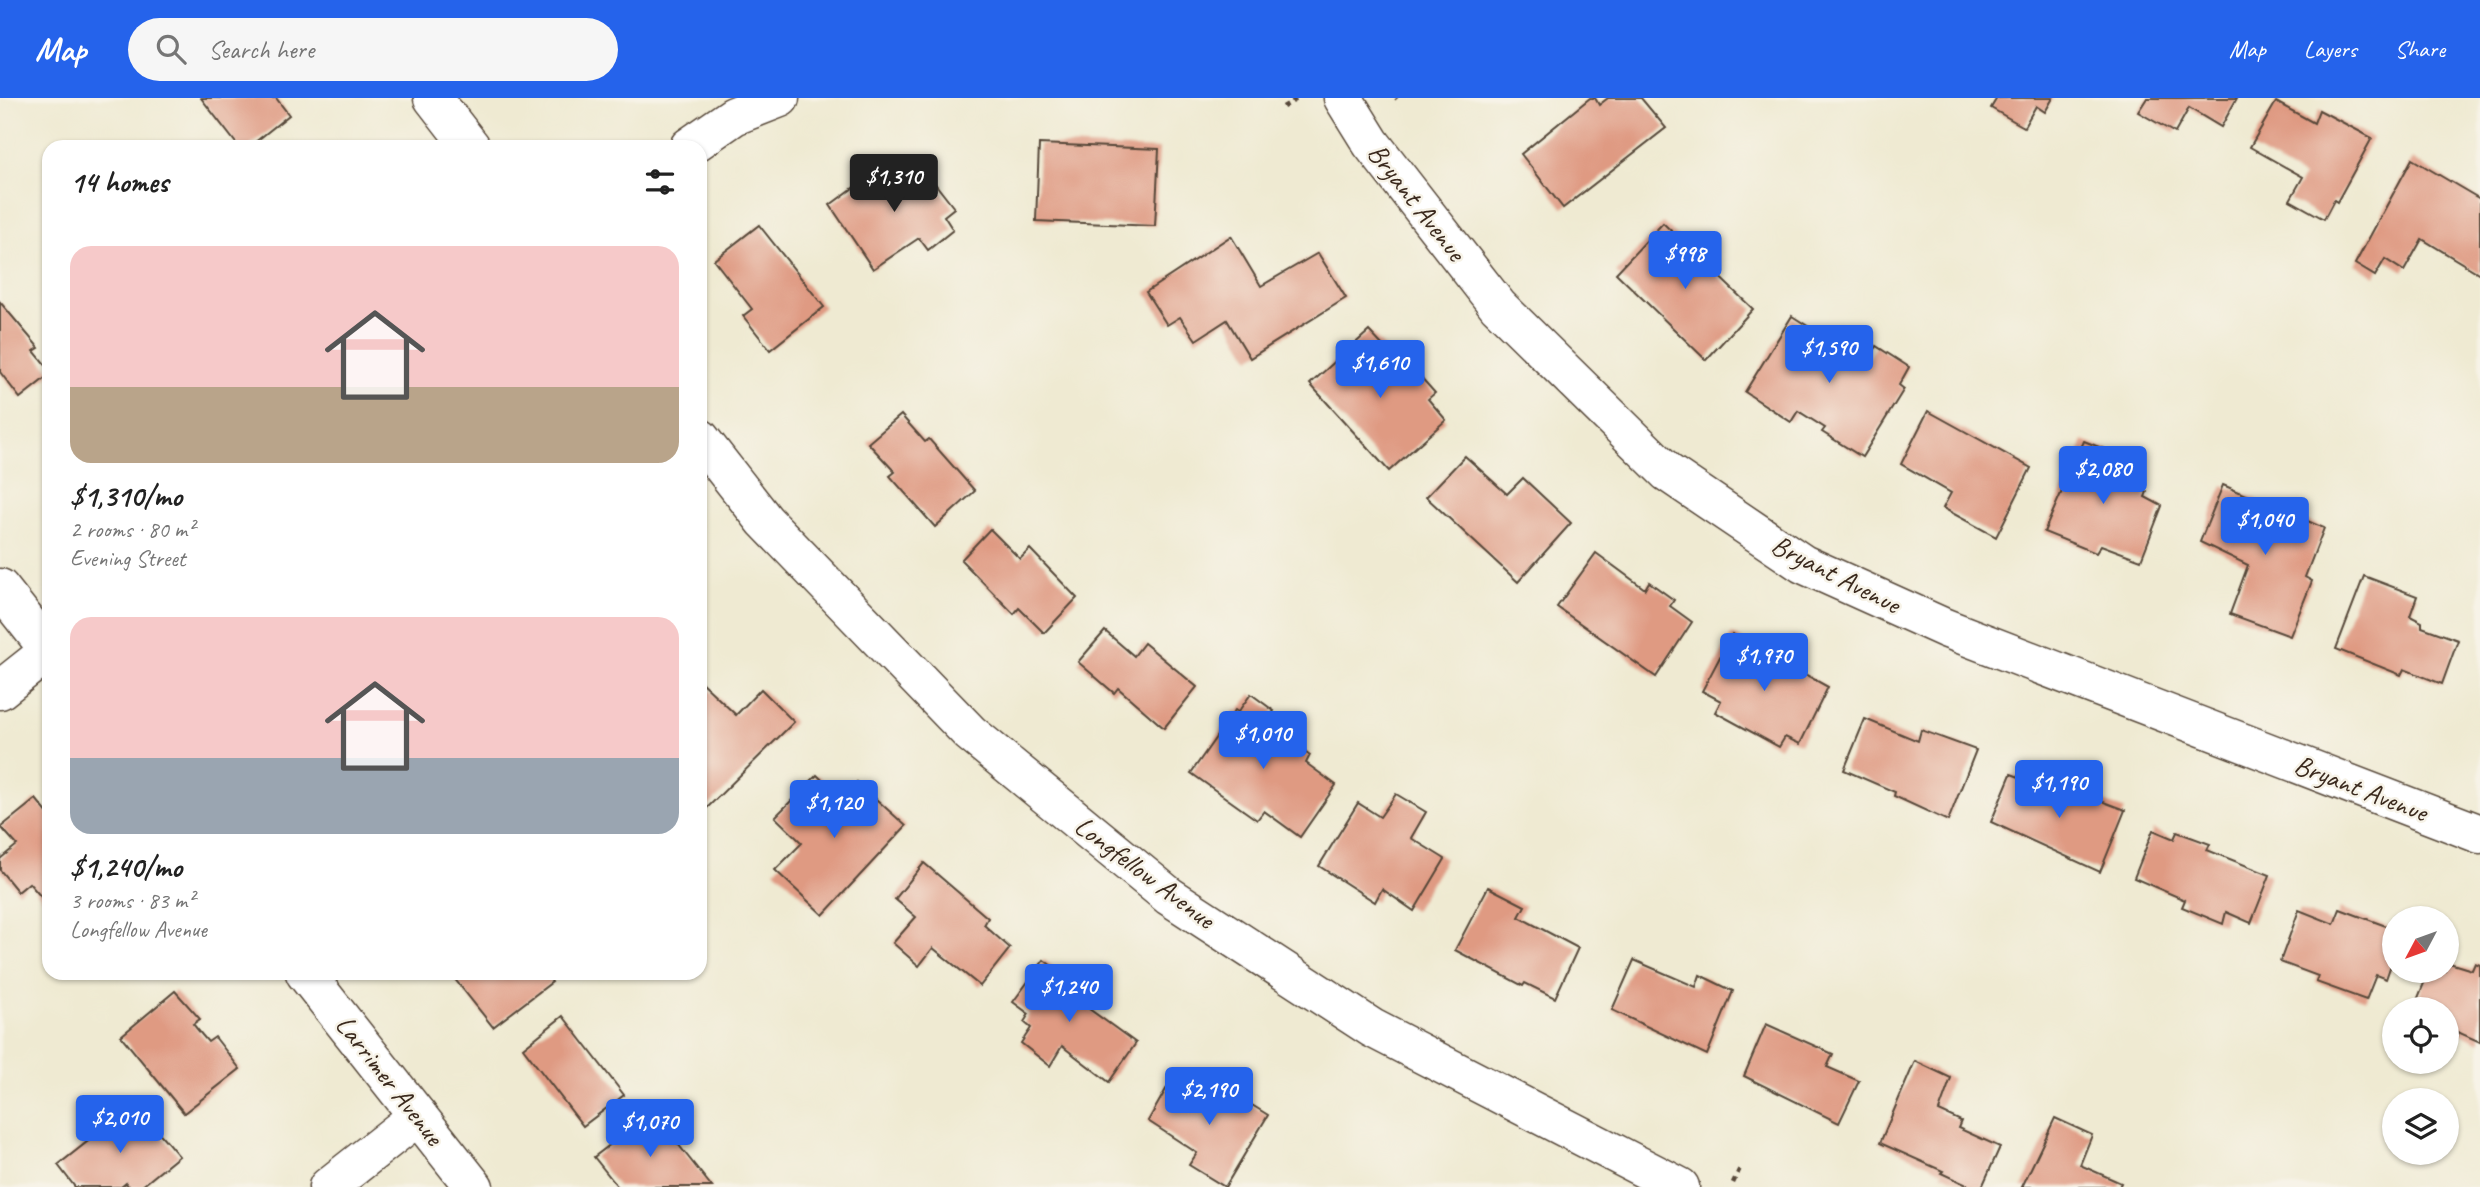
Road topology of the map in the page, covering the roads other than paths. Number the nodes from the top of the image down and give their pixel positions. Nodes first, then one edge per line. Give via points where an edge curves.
1 (433, 98) edge
2 (780, 98) edge
3 (1343, 98) edge
4 (466, 140) edge
5 (699, 140) edge
6 (707, 447) edge
7 (0, 588) edge
8 (42, 642) edge
9 (42, 657) edge
10 (0, 690) edge
11 (2480, 834) edge
12 (311, 980) edge
13 (418, 1116) junction
14 (328, 1187) edge
15 (474, 1187) edge
16 (1681, 1187) edge

1 - 4 street
2 - 5 street via 734,116
3 - 11 street, Bryant Avenue via 1371,143 1498,306 1667,472 1803,564 1945,628
6 - 16 street, Longfellow Avenue via 765,521 970,733 1169,896 1372,1028
7 - 8 street
9 - 10 street
12 - 13 street, Larrimer Avenue
13 - 14 street
13 - 15 street, Larrimer Avenue

